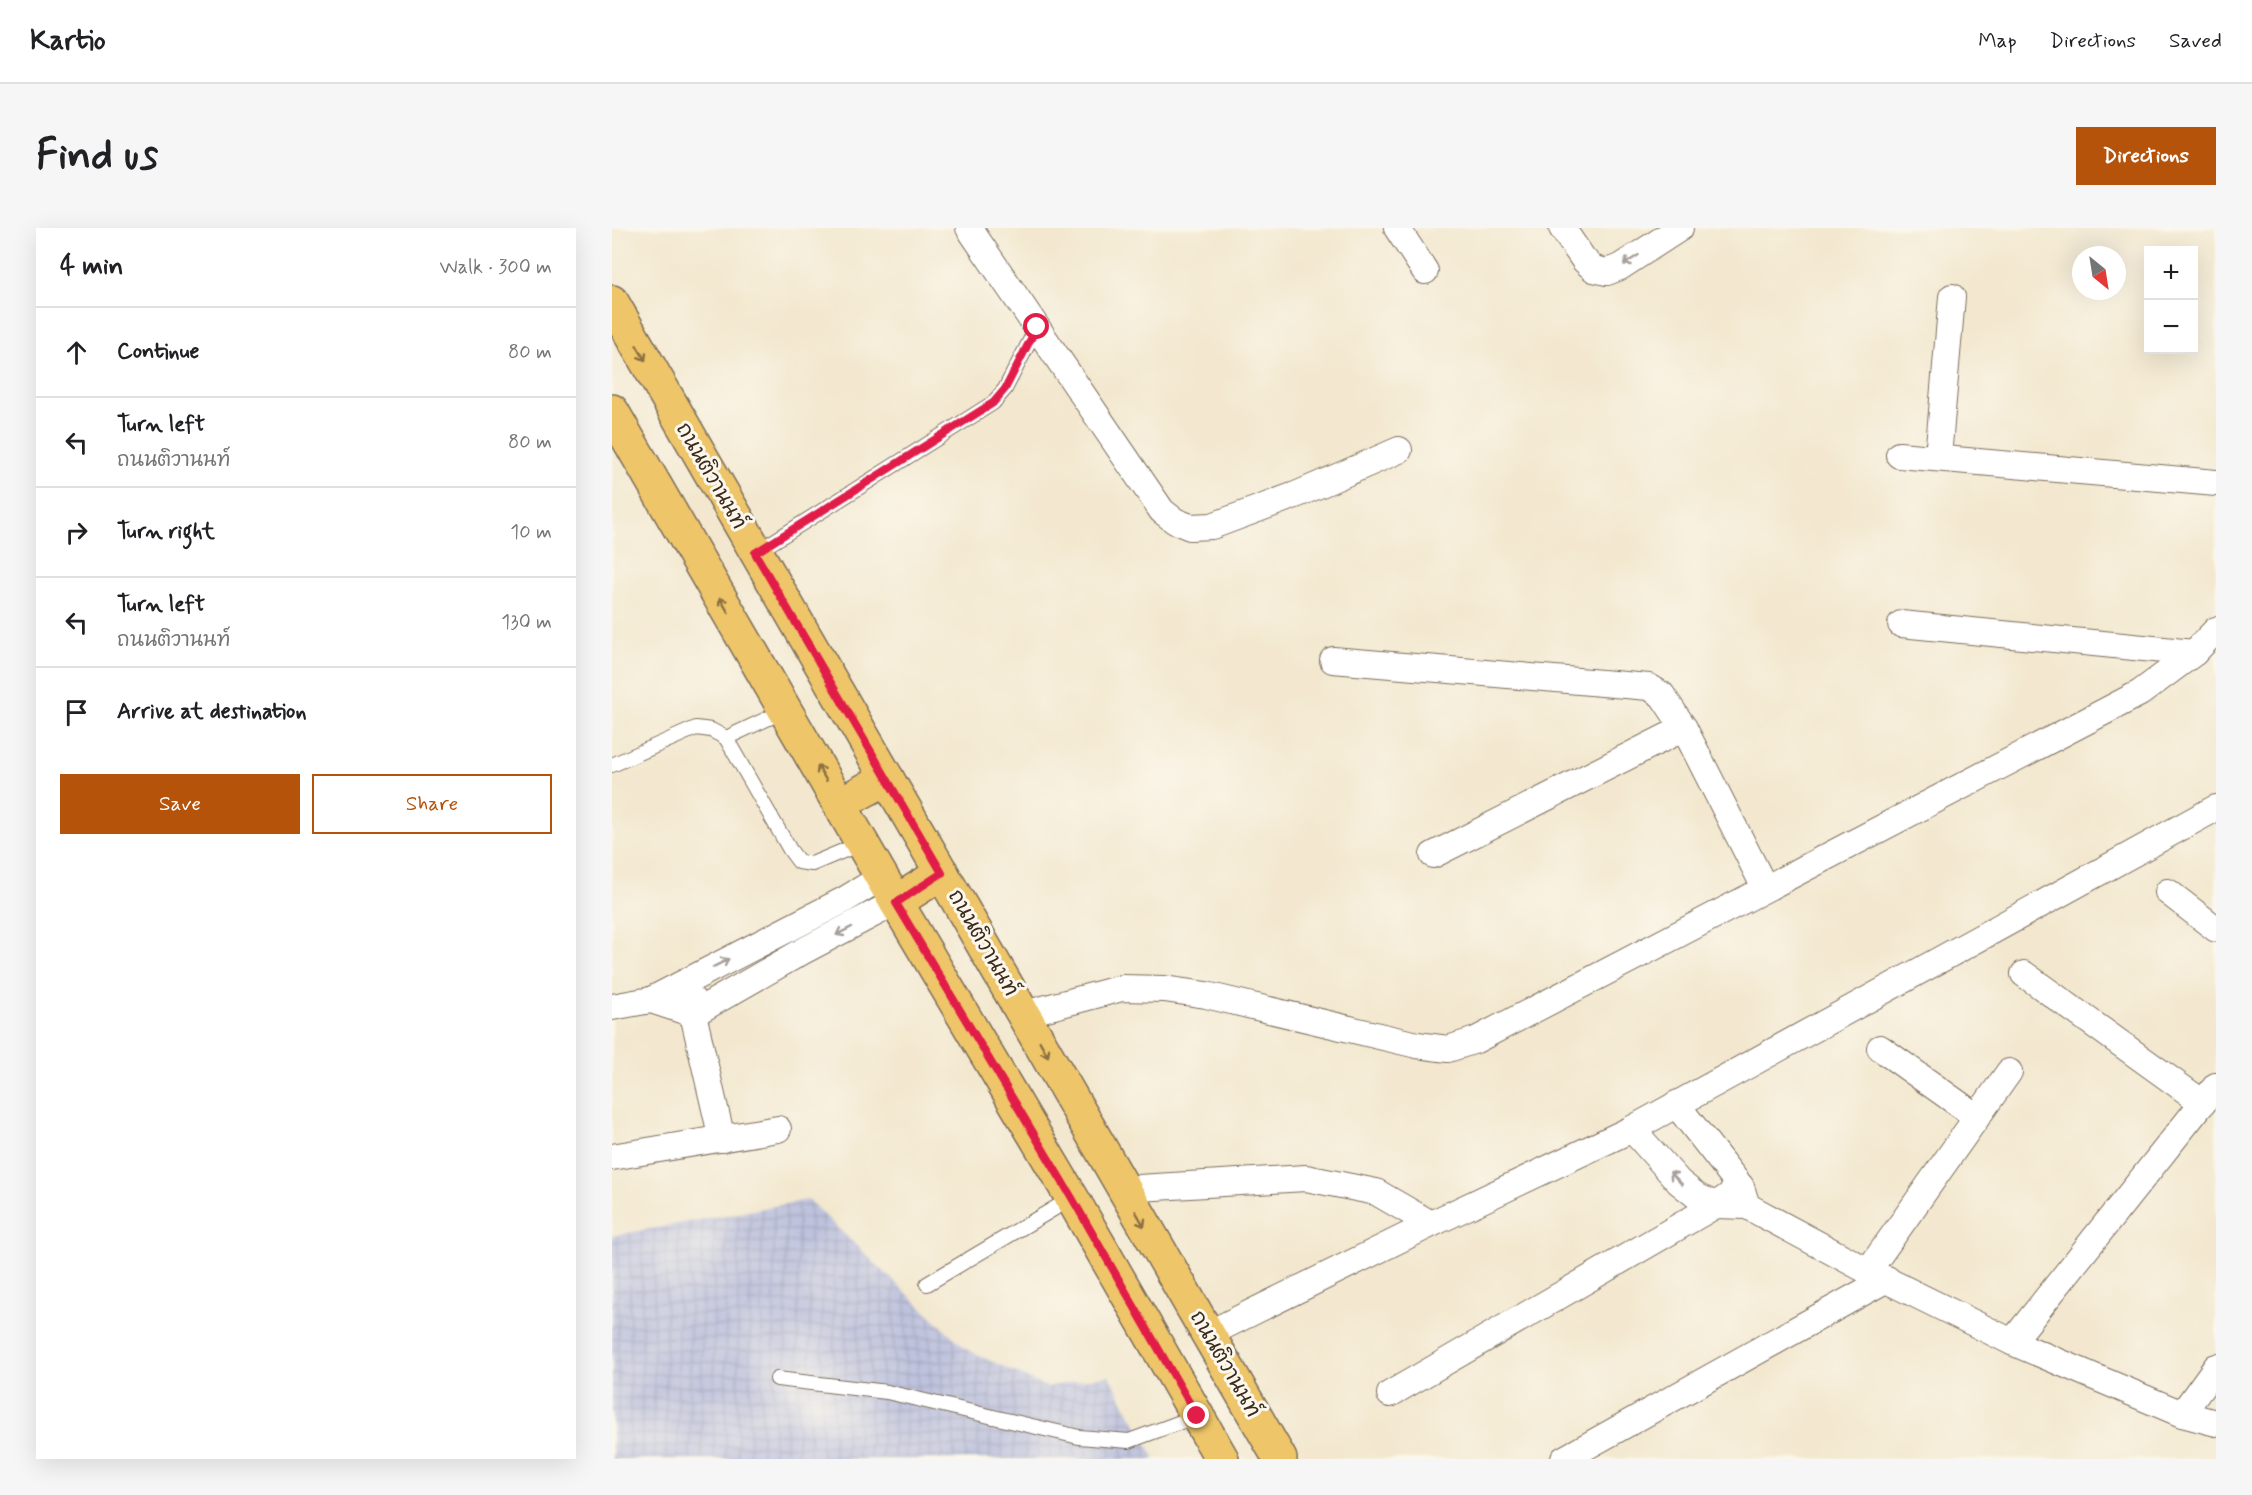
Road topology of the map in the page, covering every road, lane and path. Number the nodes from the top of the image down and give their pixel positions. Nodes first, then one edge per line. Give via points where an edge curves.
1 (969, 228) edge
2 (1397, 228) edge
3 (1562, 228) edge
4 (1680, 228) edge
5 (1425, 271) dead end
6 (1952, 297) dead end
7 (612, 302) edge
8 (1037, 327) junction
9 (612, 411) edge
10 (1399, 450) dead end
11 (1899, 455) dead end
12 (1938, 457) junction
13 (2216, 483) edge
14 (755, 553) junction
15 (1901, 624) dead end
16 (2216, 630) edge
17 (2194, 653) junction
18 (1333, 660) dead end
19 (786, 710) junction
20 (1684, 728) junction
21 (726, 738) junction
22 (612, 765) edge
23 (887, 778) junction
24 (840, 804) junction
25 (2216, 808) edge
26 (862, 843) junction
27 (1432, 855) dead end
28 (942, 873) junction
29 (1765, 888) junction
30 (889, 890) junction
31 (2168, 892) dead end
32 (2216, 929) edge
33 (2024, 974) dead end
34 (690, 979) junction
35 (651, 1000) junction
36 (612, 1008) edge
37 (693, 1014) junction
38 (1024, 1014) junction
39 (1880, 1048) dead end
40 (2009, 1072) dead end
41 (2210, 1095) edge
42 (1676, 1104) junction
43 (1977, 1117) junction
44 (778, 1129) dead end
45 (1632, 1129) junction
46 (722, 1139) junction
47 (612, 1157) edge
48 (1122, 1189) junction
49 (1744, 1197) junction
50 (1072, 1198) junction
51 (1716, 1205) junction
52 (1431, 1224) junction
53 (1877, 1275) junction
54 (927, 1284) dead end
55 (1208, 1334) junction
56 (2012, 1342) junction
57 (2216, 1367) edge
58 (777, 1379) dead end
59 (1390, 1394) dead end
60 (2182, 1414) junction
61 (1197, 1416) junction
62 (2216, 1423) edge
63 (1222, 1459) edge
64 (1280, 1459) edge
65 (1564, 1459) edge

1 - 8 street
2 - 5 street
4 -> 3 street via 1607,272 1594,269 1584,260
6 - 12 street
7 -> 14 main road, ถนนติวานนท์
8 - 10 street via 1162,511 1190,527 1212,526
8 - 14 lane via 1005,389 993,403
19 -> 9 main road
11 - 12 street
12 - 13 street
14 - 23 main road, ถนนติวานนท์
15 - 17 street
16 - 17 street
17 - 29 street via 2140,693
18 - 20 street via 1649,687 1662,695
19 - 21 lane
24 -> 19 main road
20 - 27 street
20 - 29 street
21 - 22 lane via 711,729 696,728
21 - 26 lane via 800,861 812,864
23 - 24 main road
23 - 28 main road, ถนนติวานนท์
24 - 26 main road
25 - 42 street
26 - 30 main road
28 - 30 main road
28 - 38 main road, ถนนติวานนท์
29 - 38 street via 1476,1040 1448,1049 1164,988 1122,988
34 -> 30 street via 843,900
30 -> 37 street via 803,951
30 - 50 main road
31 - 32 street
33 - 41 street
34 - 35 street
34 - 37 street
35 - 36 street
35 - 37 street
37 - 46 street
38 -> 48 main road, ถนนติวานนท์
39 - 43 street
40 - 43 street
41 - 56 street
42 - 45 street
42 - 49 street
43 - 53 street
44 - 46 street
51 -> 45 street via 1688,1191
45 - 52 street
46 - 47 street
48 - 52 street via 1306,1178 1376,1192
48 -> 55 main road, ถนนติวานนท์
49 - 51 street
49 - 53 street
50 - 54 lane
50 - 61 main road
51 - 59 street
52 - 55 street
53 - 56 street
53 - 65 street
55 - 64 main road, ถนนติวานนท์
56 - 60 street
57 - 60 street
58 - 61 lane via 887,1392 1079,1437 1129,1441
60 - 62 street
61 - 63 main road

